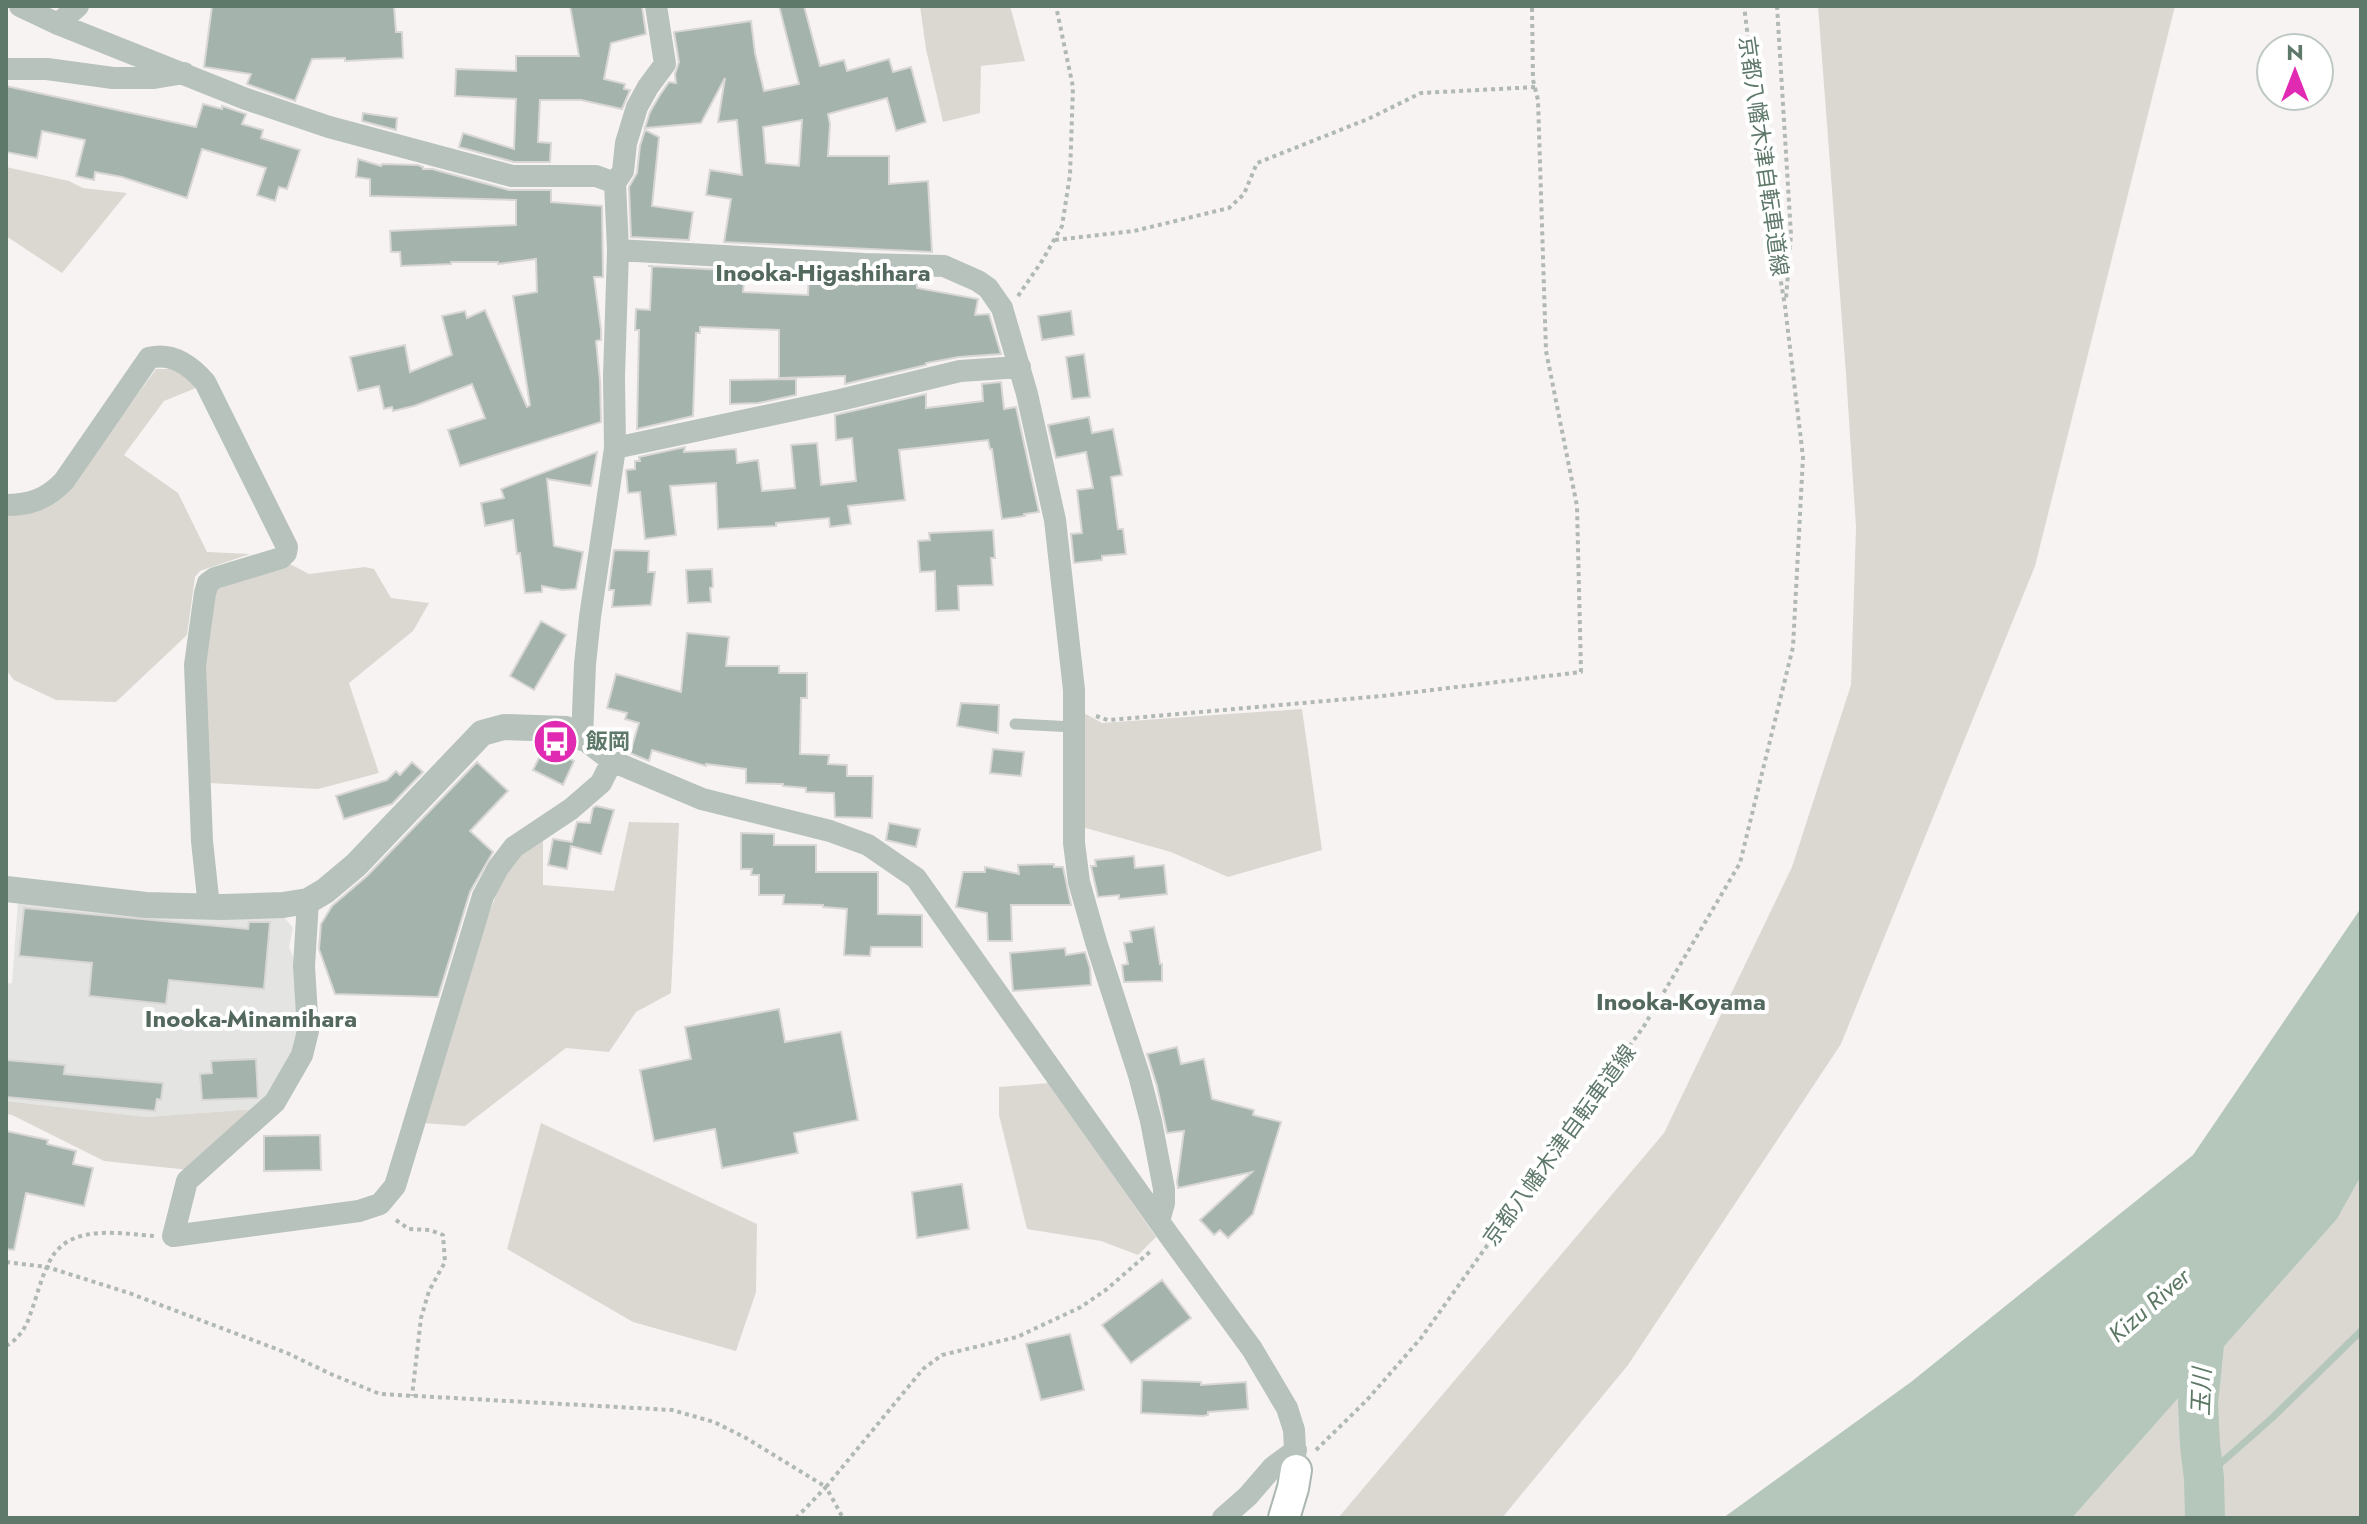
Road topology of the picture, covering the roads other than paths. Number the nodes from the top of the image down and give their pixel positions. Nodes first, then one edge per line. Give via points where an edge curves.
1 (20, 6) edge
2 (78, 6) edge
3 (656, 6) edge
4 (58, 24) junction
5 (6, 69) edge
6 (185, 73) junction
7 (615, 183) junction
8 (618, 250) junction
9 (1020, 367) junction
10 (615, 448) junction
11 (6, 505) edge
12 (1015, 724) dead end
13 (1074, 727) junction
14 (582, 738) junction
15 (612, 761) junction
16 (6, 889) edge
17 (308, 901) junction
18 (209, 907) junction
19 (1163, 1228) junction
20 (1296, 1460) junction
21 (1223, 1518) edge
22 (1284, 1518) edge

1 - 4 street
2 - 4 street
3 - 7 street via 665,64 637,107 623,171
4 - 6 street
5 - 6 street via 113,78
6 - 7 street via 329,127 512,176 596,176
7 - 8 street
8 - 9 street via 944,266 978,281 996,297
8 - 10 street
9 - 10 street via 960,371
9 - 13 street via 1055,520
10 - 14 street via 586,648
11 - 18 street via 35,502 56,490 149,358 176,358 205,382 287,547 281,558 215,578 205,593 195,665
12 - 13 lane
13 - 19 street via 1079,882 1151,1121 1164,1189
14 - 15 street
14 - 17 street via 566,729 504,727 482,733 356,865
15 - 17 street via 601,783 514,847 483,896 395,1186 380,1204 173,1236 187,1181 275,1102 302,1055 308,1031
15 - 19 street via 702,799 868,845 916,878
16 - 18 street
17 - 18 street
19 - 20 street via 1279,1394 1294,1430
20 - 21 street via 1273,1467
20 - 22 main road

